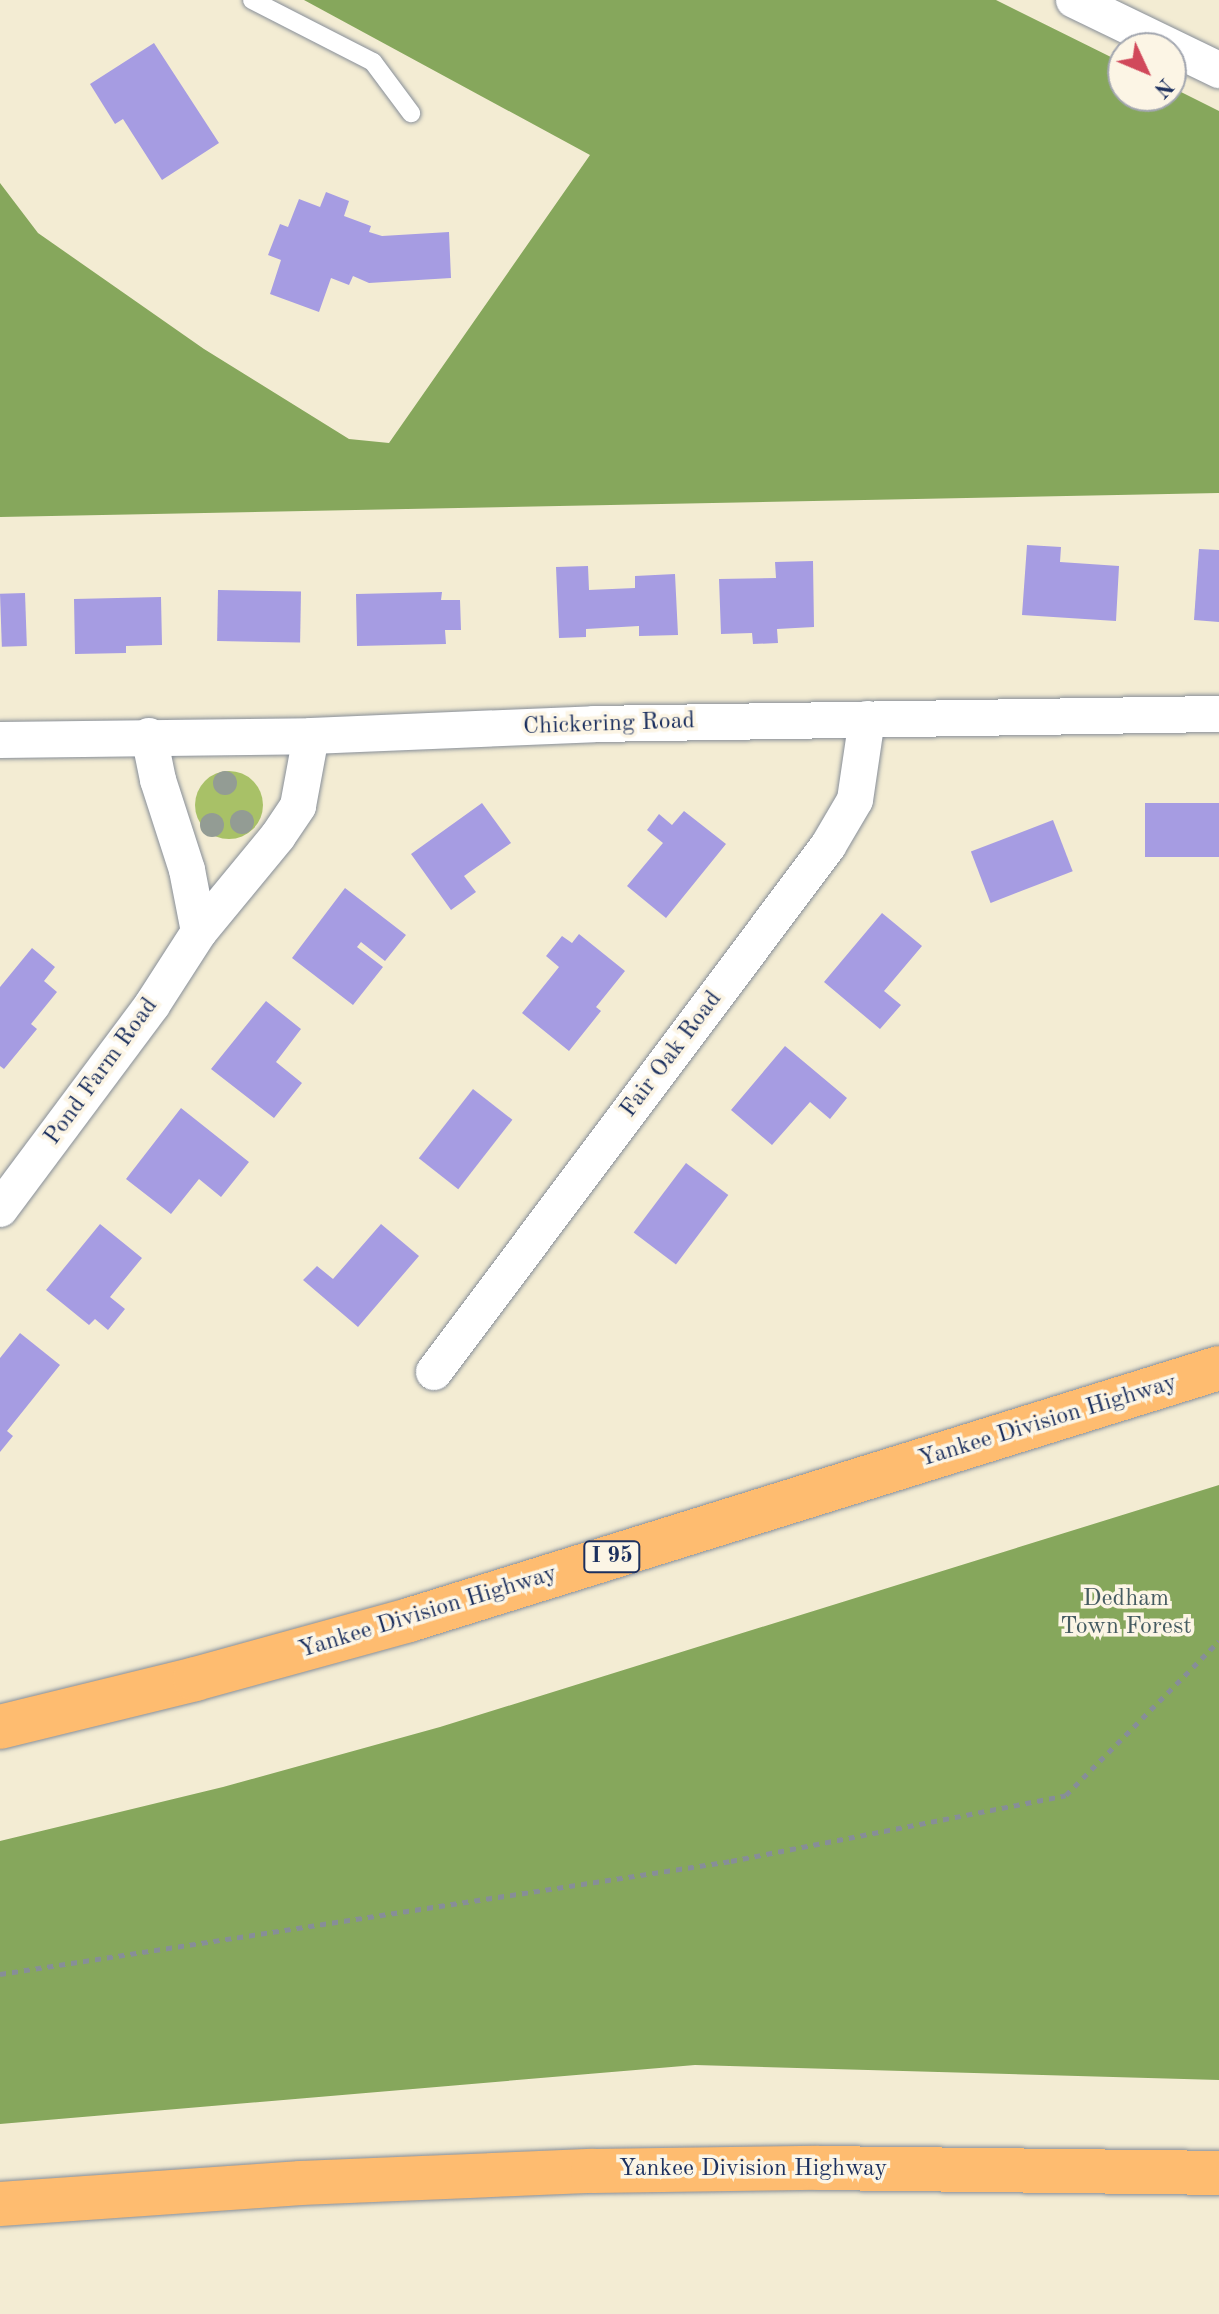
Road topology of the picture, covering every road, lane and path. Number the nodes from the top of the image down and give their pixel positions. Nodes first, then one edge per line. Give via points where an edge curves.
1 (252, 0) edge
2 (1074, 0) edge
3 (1217, 64) edge
4 (411, 113) dead end
5 (1219, 714) edge
6 (867, 719) junction
7 (149, 736) junction
8 (311, 736) junction
9 (0, 740) edge
10 (199, 932) junction
11 (0, 1209) edge
12 (1219, 1368) edge
13 (434, 1372) dead end
14 (1219, 1641) edge
15 (0, 1727) edge
16 (0, 1974) edge
17 (1219, 2173) edge
18 (0, 2204) edge

1 - 4 lane via 373,62
2 - 3 street
5 - 6 street, Chickering Road
6 - 8 street, Chickering Road
6 - 13 street, Fair Oak Road via 855,800 828,846
7 - 8 street, Chickering Road
7 - 9 street, Chickering Road
7 - 10 street
8 - 10 street, Pond Farm Road via 298,806
10 - 11 street, Pond Farm Road via 152,1005
12 - 15 highway, Yankee Division Highway / I 95 via 409,1620
14 - 16 path via 1066,1795 731,1861
17 - 18 highway, Yankee Division Highway via 608,2171 286,2184

